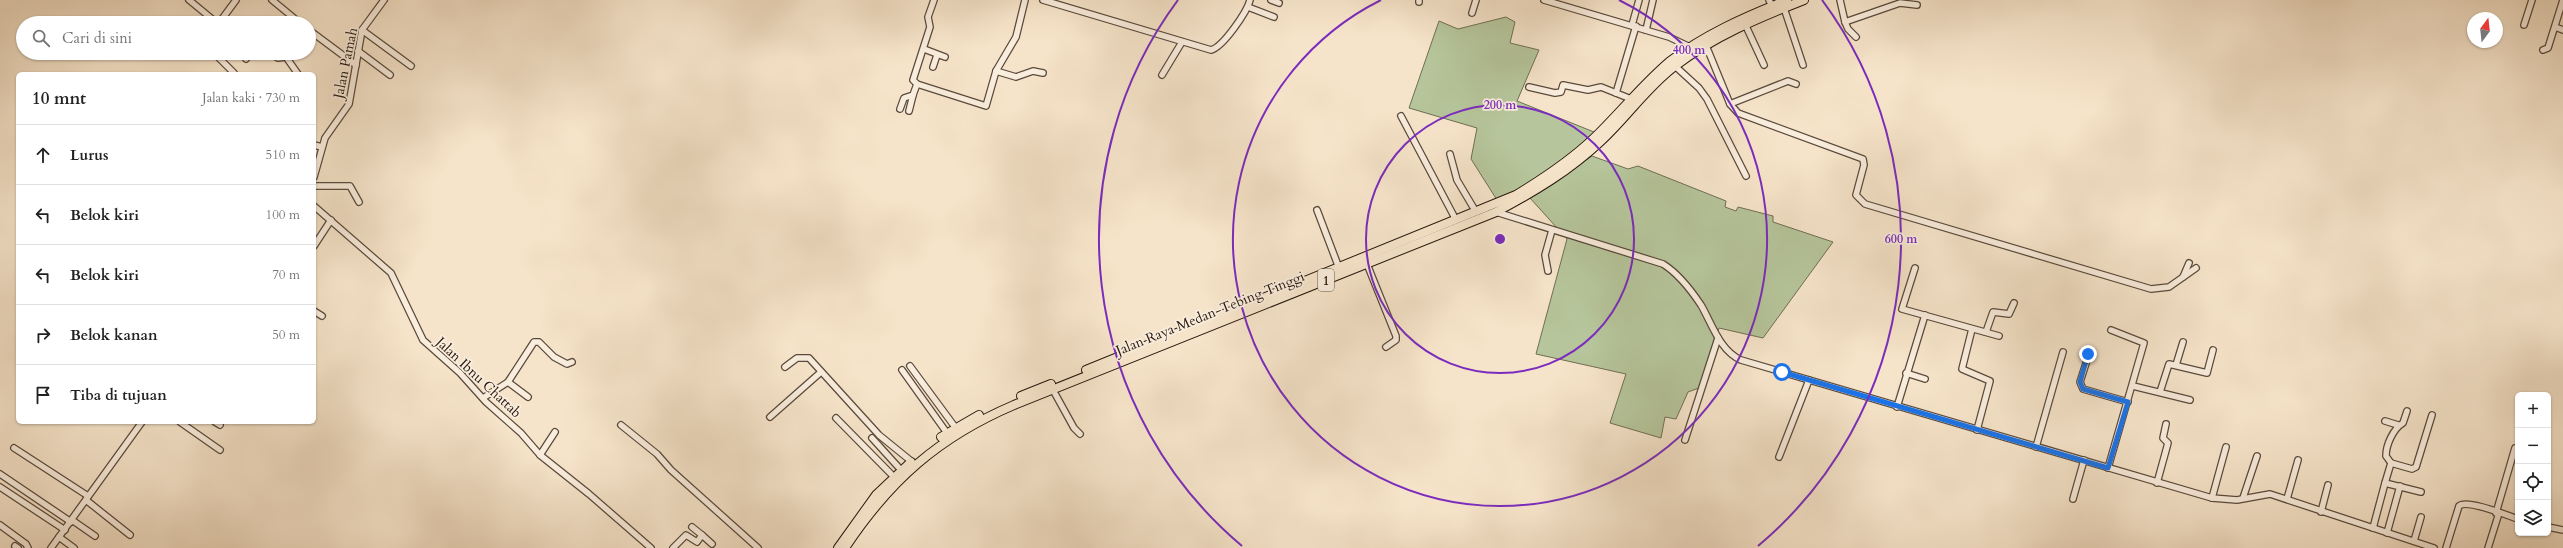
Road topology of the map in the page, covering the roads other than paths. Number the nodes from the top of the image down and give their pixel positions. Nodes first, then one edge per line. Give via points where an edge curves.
1 (189, 0) edge
2 (236, 0) edge
3 (272, 0) edge
4 (384, 0) edge
5 (934, 0) edge
6 (1025, 0) edge
7 (1044, 0) edge
8 (1250, 0) edge
9 (1271, 0) edge
10 (1476, 0) edge
11 (1544, 0) edge
12 (1639, 0) edge
13 (1653, 0) edge
14 (1804, 0) edge
15 (1840, 0) edge
16 (2532, 0) edge
17 (2563, 0) edge
18 (1279, 3) dead end
19 (1770, 3) edge
20 (1786, 4) edge
21 (1917, 5) dead end
22 (1248, 7) junction
23 (1472, 13) dead end
24 (209, 16) edge
25 (223, 16) edge
26 (291, 16) edge
27 (1274, 16) dead end
28 (1845, 22) junction
29 (1745, 24) junction
30 (2524, 25) dead end
31 (1634, 26) junction
32 (2555, 27) junction
33 (362, 30) junction
34 (1646, 30) junction
35 (2563, 30) edge
36 (316, 36) edge
37 (1856, 37) dead end
38 (1182, 42) junction
39 (1704, 42) junction
40 (1690, 48) junction
41 (924, 49) junction
42 (2543, 50) dead end
43 (358, 51) junction
44 (937, 54) junction
45 (945, 57) dead end
46 (221, 60) edge
47 (291, 60) edge
48 (1764, 64) dead end
49 (356, 65) junction
50 (1803, 65) dead end
51 (411, 66) dead end
52 (1675, 66) junction
53 (932, 67) dead end
54 (996, 71) junction
55 (233, 72) edge
56 (297, 72) edge
57 (1043, 73) dead end
58 (390, 75) dead end
59 (1162, 75) dead end
60 (917, 84) junction
61 (1796, 84) dead end
62 (1529, 87) dead end
63 (1616, 93) junction
64 (913, 95) junction
65 (1631, 99) junction
66 (1730, 104) junction
67 (900, 109) dead end
68 (909, 111) dead end
69 (1401, 116) dead end
70 (316, 146) edge
71 (322, 147) junction
72 (1450, 154) dead end
73 (316, 170) edge
74 (1746, 176) dead end
75 (316, 186) edge
76 (359, 202) dead end
77 (316, 208) edge
78 (1317, 210) dead end
79 (1476, 212) junction
80 (1496, 212) junction
81 (330, 220) junction
82 (1456, 220) junction
83 (1552, 230) junction
84 (316, 243) edge
85 (2190, 263) dead end
86 (1367, 264) junction
87 (1339, 268) junction
88 (1915, 268) dead end
89 (2196, 268) dead end
90 (1548, 270) dead end
91 (2183, 277) junction
92 (2014, 302) dead end
93 (316, 312) edge
94 (1925, 315) junction
95 (322, 316) dead end
96 (1972, 329) junction
97 (2112, 330) dead end
98 (1986, 332) junction
99 (1999, 336) dead end
100 (1718, 338) junction
101 (2183, 342) dead end
102 (1386, 347) dead end
103 (2214, 350) dead end
104 (2063, 352) dead end
105 (2088, 354) dead end
106 (572, 362) dead end
107 (2176, 364) junction
108 (910, 366) dead end
109 (785, 367) dead end
110 (902, 370) dead end
111 (821, 372) junction
112 (1906, 373) junction
113 (1925, 379) dead end
114 (1809, 380) junction
115 (508, 382) junction
116 (2133, 386) junction
117 (1053, 390) junction
118 (2160, 392) junction
119 (528, 397) dead end
120 (483, 398) junction
121 (2190, 400) dead end
122 (2128, 402) junction
123 (1897, 407) junction
124 (2407, 411) dead end
125 (2432, 415) dead end
126 (770, 417) dead end
127 (836, 418) dead end
128 (2386, 421) dead end
129 (141, 424) edge
130 (183, 424) edge
131 (2166, 424) dead end
132 (620, 425) dead end
133 (2398, 425) junction
134 (955, 427) junction
135 (1977, 430) junction
136 (555, 432) dead end
137 (947, 433) junction
138 (1080, 434) dead end
139 (872, 438) dead end
140 (1685, 440) dead end
141 (2036, 447) junction
142 (2226, 447) dead end
143 (14, 448) dead end
144 (545, 448) junction
145 (2515, 448) dead end
146 (534, 449) junction
147 (220, 450) dead end
148 (540, 455) junction
149 (2257, 456) dead end
150 (1779, 457) dead end
151 (2084, 460) junction
152 (2298, 460) dead end
153 (912, 461) junction
154 (2391, 463) junction
155 (2108, 468) junction
156 (902, 470) junction
157 (0, 474) edge
158 (894, 477) junction
159 (2157, 483) junction
160 (2385, 483) junction
161 (2328, 484) dead end
162 (2400, 486) junction
163 (0, 487) edge
164 (2421, 492) dead end
165 (87, 498) junction
166 (2212, 498) junction
167 (2243, 498) junction
168 (2073, 499) dead end
169 (2287, 499) junction
170 (2321, 512) junction
171 (2497, 513) junction
172 (2421, 517) dead end
173 (2515, 517) edge
174 (72, 521) junction
175 (0, 526) edge
176 (692, 527) dead end
177 (2372, 528) junction
178 (2551, 528) edge
179 (65, 530) junction
180 (2563, 530) edge
181 (2387, 533) junction
182 (130, 535) dead end
183 (95, 536) dead end
184 (702, 536) junction
185 (59, 537) junction
186 (2414, 541) junction
187 (712, 544) dead end
188 (28, 548) edge
189 (51, 548) edge
190 (74, 548) edge
191 (651, 548) edge
192 (673, 548) edge
193 (758, 548) edge
194 (838, 548) edge
195 (845, 548) edge
196 (2434, 548) edge
197 (2446, 548) edge
198 (2488, 548) edge

1 - 24 street
2 - 25 street
3 - 26 street
4 - 33 street, Jalan Pamah
5 - 41 street via 929,14 930,27
6 - 54 street via 1015,41
7 - 38 street
8 - 22 street
9 - 18 street
10 - 23 street
11 - 31 street
12 - 31 street
13 - 34 street
14 - 20 highway, Jalan Raya Medan-Tebing Tinggi / 1
15 - 28 street
16 - 30 street
17 - 32 street
19 - 20 highway, Jalan Raya Medan-Tebing Tinggi / 1
19 - 39 highway, Jalan Raya Medan-Tebing Tinggi / 1
20 - 29 highway, Jalan Raya Medan-Tebing Tinggi / 1
20 - 50 street
21 - 28 street via 1900,3
22 - 27 street
22 - 38 street via 1214,49
28 - 37 street
29 - 39 highway, Jalan Raya Medan-Tebing Tinggi / 1
29 - 48 street
31 - 34 street
31 - 63 street
32 - 35 street
32 - 42 street via 2548,48
33 - 43 street, Jalan Pamah
33 - 51 street
34 - 40 street via 1676,40
36 - 49 street
38 - 59 street
39 - 40 highway, Jalan Raya Medan-Tebing Tinggi / 1
39 - 52 highway, Jalan Raya Medan-Tebing Tinggi / 1
39 - 66 street
40 - 65 highway, Jalan Raya Medan-Tebing Tinggi / 1 via 1669,63
41 - 44 street
41 - 60 street via 913,77
43 - 49 street, Jalan Pamah
43 - 58 street
44 - 45 street
44 - 53 street
46 - 55 street
47 - 56 street
49 - 71 street, Jalan Pamah via 348,107
52 - 74 street via 1707,99
52 - 80 highway, Jalan Raya Medan-Tebing Tinggi / 1 via 1571,168
54 - 57 street via 1016,78 1033,71
54 - 60 street via 986,106
60 - 64 street
61 - 66 street via 1788,81
62 - 63 street via 1555,93 1561,92 1563,86 1588,90 1600,87
63 - 65 street
64 - 67 street via 904,98
64 - 68 street
65 - 79 highway, Jalan Raya Medan-Tebing Tinggi / 1 via 1593,139 1562,166 1516,194
66 - 91 street via 1743,115 1860,157 1864,165 1856,195 1865,204 2150,289 2169,287
69 - 82 street
70 - 71 street
71 - 73 street, Jalan Pamah
72 - 79 street via 1457,180
75 - 76 street via 350,186
77 - 81 street, Jalan Ibnu Chattab
78 - 87 street
79 - 82 highway, Jalan Raya Medan-Tebing Tinggi / 1
80 - 83 street
80 - 86 highway, Jalan Raya Medan-Tebing Tinggi / 1
81 - 84 street
81 - 120 street, Jalan Ibnu Chattab via 387,268 395,278 423,340 460,372
82 - 87 highway, Jalan Raya Medan-Tebing Tinggi / 1
83 - 90 street via 1545,255
83 - 100 street via 1663,264 1682,280 1695,297
85 - 91 street
86 - 102 street via 1396,336 1396,340
86 - 117 highway, Jalan Raya Medan-Tebing Tinggi / 1
87 - 134 highway, Jalan Raya Medan-Tebing Tinggi / 1 via 1032,392
88 - 94 street via 1902,309
89 - 91 street
92 - 98 street via 2008,314 1993,312
93 - 95 street
94 - 96 street
94 - 112 street
96 - 98 street
96 - 135 street via 1962,369 1990,381
97 - 116 street via 2144,342
98 - 99 street
100 - 114 street via 1736,358
100 - 140 street
101 - 107 street
103 - 107 street via 2207,373
104 - 141 street
105 - 122 street via 2080,382 2083,389
106 - 115 street via 562,362 538,342 534,342
107 - 118 street via 2168,366
108 - 134 street
109 - 111 street via 804,356
110 - 137 street
111 - 126 street
111 - 153 street via 880,435
112 - 113 street
112 - 123 street
114 - 123 street
114 - 150 street
115 - 119 street
115 - 120 street
116 - 118 street
116 - 122 street
117 - 138 street
117 - 195 highway, Jalan Raya Medan-Tebing Tinggi / 1 via 984,418 941,443 891,490 864,520
118 - 121 street
120 - 146 street, Jalan Ibnu Chattab via 517,429
122 - 155 street
123 - 135 street
124 - 133 street via 2403,423
125 - 154 street via 2414,469
127 - 158 street
128 - 133 street
129 - 165 street
130 - 147 street
131 - 159 street via 2163,438 2168,443
132 - 193 street via 657,454 671,470
133 - 154 street via 2386,452
134 - 137 highway, Jalan Raya Medan-Tebing Tinggi / 1
135 - 141 street
136 - 144 street
137 - 153 highway, Jalan Raya Medan-Tebing Tinggi / 1
139 - 156 street
141 - 151 street
142 - 166 street
143 - 165 street
144 - 146 street
144 - 148 street
145 - 171 street
146 - 148 street, Jalan Ibnu Chattab
148 - 191 street, Jalan Ibnu Chattab
149 - 167 street
151 - 155 street
151 - 168 street
152 - 169 street
153 - 156 highway, Jalan Raya Medan-Tebing Tinggi / 1
154 - 160 street
155 - 159 street
156 - 158 highway, Jalan Raya Medan-Tebing Tinggi / 1
157 - 174 street
158 - 194 highway, Jalan Raya Medan-Tebing Tinggi / 1 via 863,512
159 - 166 street
160 - 162 street
160 - 177 street
161 - 170 street
162 - 164 street
162 - 181 street
163 - 179 street
165 - 174 street
165 - 182 street
166 - 167 street
167 - 169 street via 2264,494
169 - 170 street
170 - 177 street
171 - 173 street
171 - 197 street via 2470,504 2460,505
171 - 198 street
172 - 186 street
174 - 179 street
174 - 183 street
175 - 188 street
176 - 184 street
177 - 181 street
178 - 180 street
179 - 185 street
181 - 186 street
184 - 187 street
184 - 192 street via 697,542 685,535
185 - 189 street
185 - 190 street
186 - 196 street

